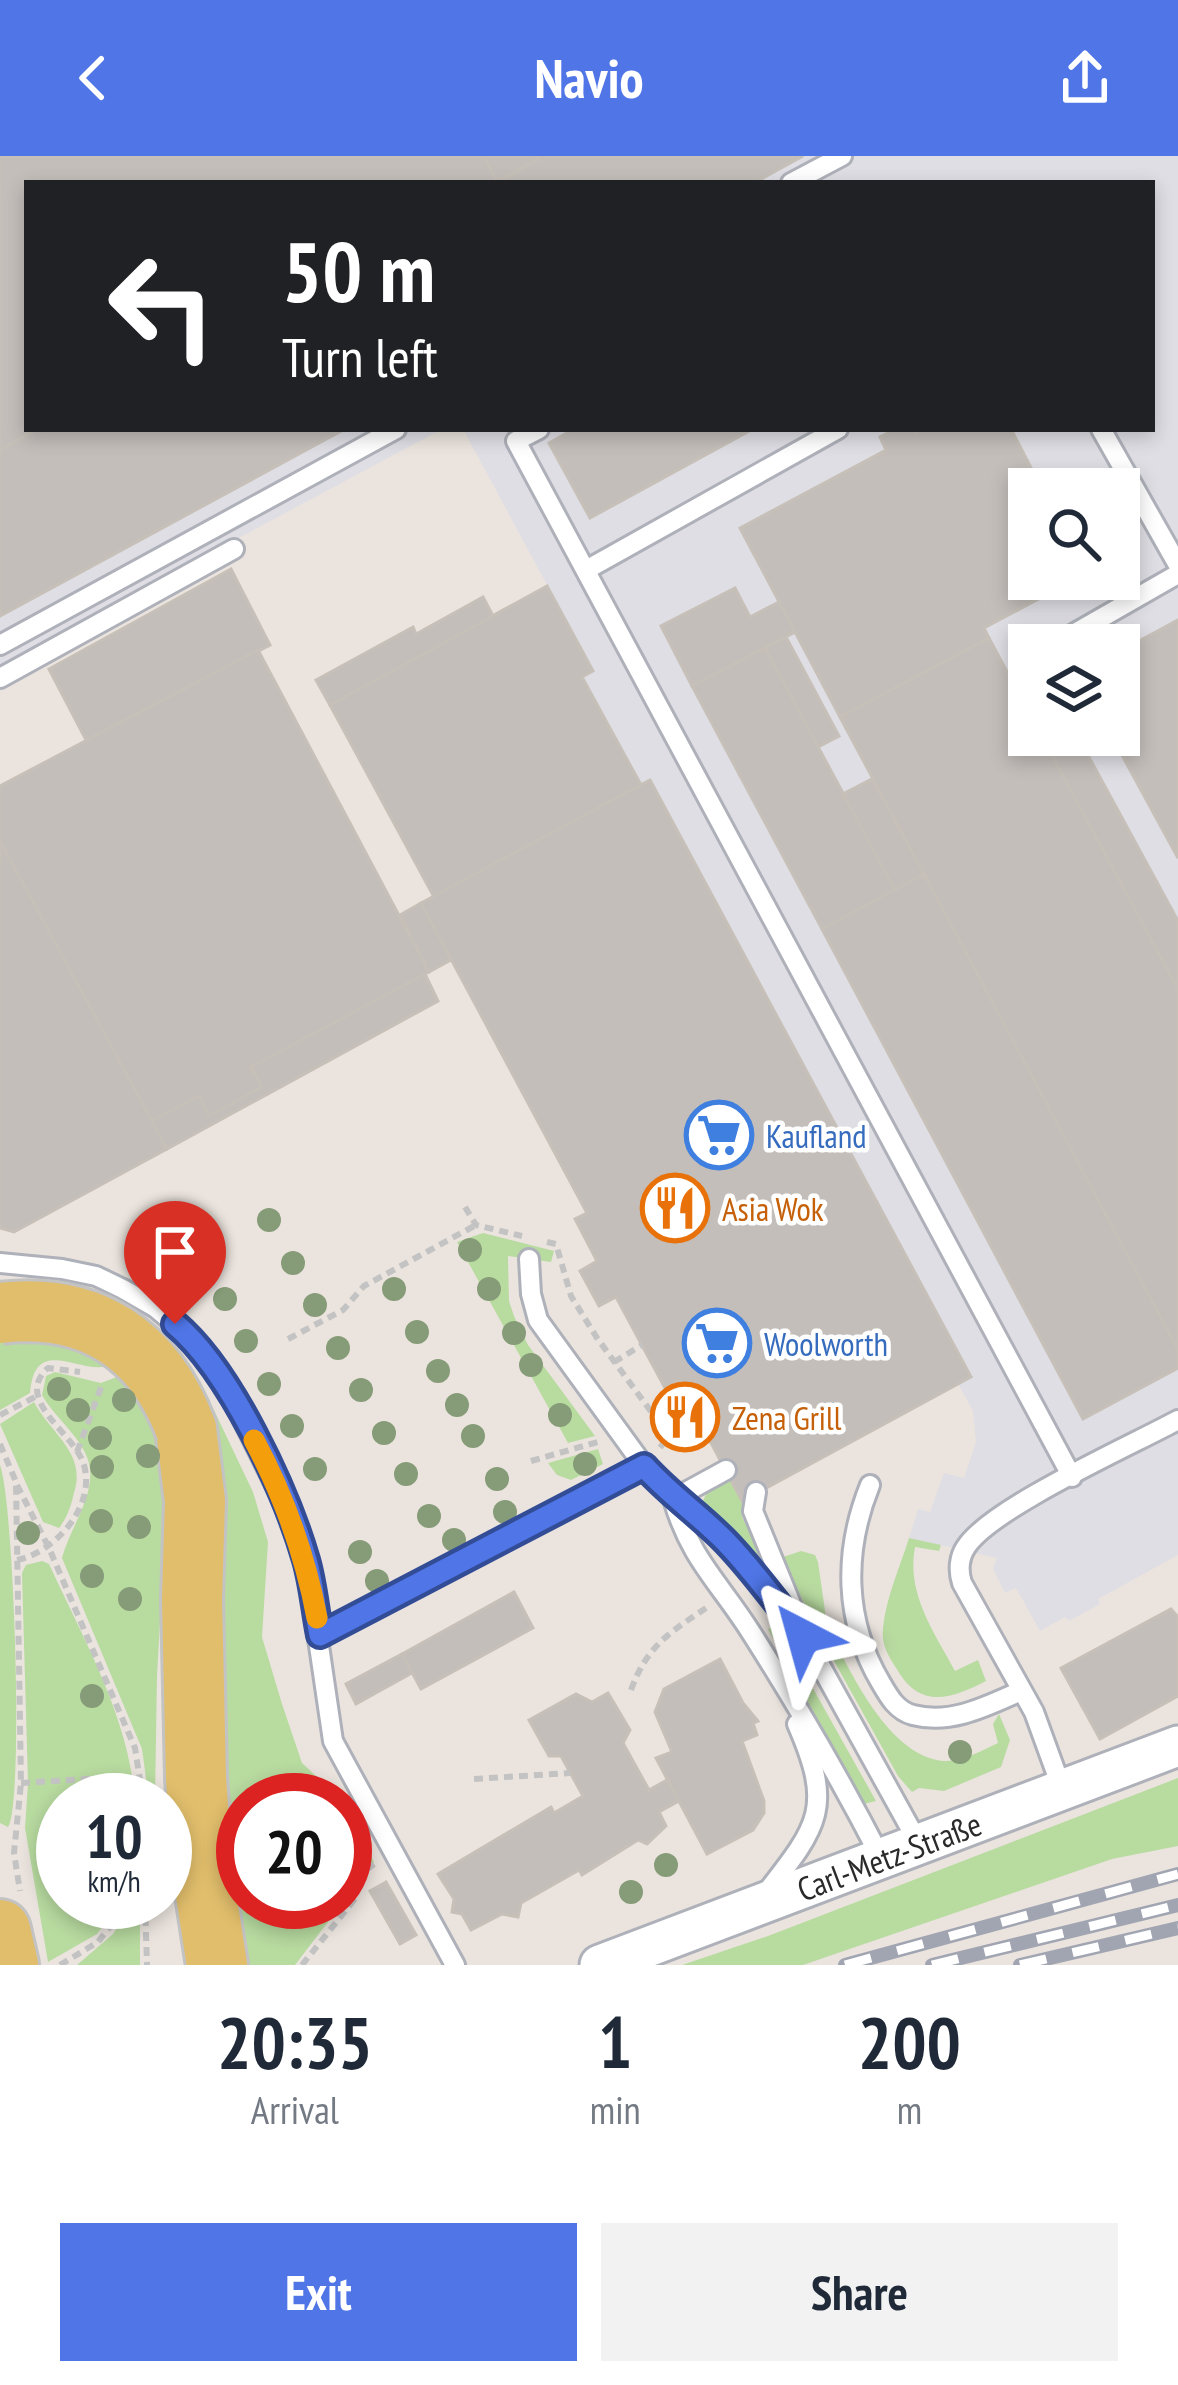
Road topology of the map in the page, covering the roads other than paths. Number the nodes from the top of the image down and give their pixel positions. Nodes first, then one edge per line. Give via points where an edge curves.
1 (842, 156) edge
2 (797, 180) edge
3 (390, 432) edge
4 (534, 432) edge
5 (833, 432) edge
6 (1103, 432) edge
7 (234, 549) dead end
8 (586, 570) junction
9 (1178, 570) edge
10 (1088, 624) edge
11 (0, 645) edge
12 (0, 678) edge
13 (529, 1259) dead end
14 (0, 1263) edge
15 (0, 1313) edge
16 (1178, 1420) edge
17 (644, 1466) junction
18 (726, 1470) dead end
19 (1072, 1477) junction
20 (870, 1485) dead end
21 (757, 1492) dead end
22 (673, 1498) junction
23 (192, 1599) junction
24 (320, 1635) junction
25 (803, 1636) junction
26 (771, 1664) junction
27 (1021, 1691) junction
28 (1178, 1746) edge
29 (1062, 1789) junction
30 (919, 1844) junction
31 (882, 1860) junction
32 (755, 1908) junction
33 (173, 1965) edge
34 (217, 1965) edge
35 (454, 1965) edge
36 (600, 1965) edge

1 - 2 lane
3 - 11 lane
4 - 8 lane via 516,442
5 - 8 lane
6 - 9 lane
7 - 12 lane
8 - 19 lane
9 - 10 lane
13 - 17 lane via 538,1320
14 - 24 lane via 96,1276 156,1308 194,1340 290,1515
15 - 23 main road, bridge via 28,1310 97,1324 148,1360 171,1390 186,1429 195,1501
16 - 19 lane
17 - 22 lane
17 - 24 lane
18 - 22 lane
19 - 27 lane via 979,1531 962,1555 962,1583
20 - 27 lane via 851,1553 853,1619 887,1694 911,1715 936,1718
21 - 25 lane via 753,1510
22 - 25 lane via 729,1545
22 - 26 lane via 687,1544
23 - 33 main road via 174,1701
23 - 34 main road via 203,1875
24 - 35 lane via 334,1741
25 - 30 lane
26 - 31 lane
26 - 32 lane via 816,1768 817,1812
27 - 29 lane
28 - 29 street, Carl-Metz-Straße
29 - 30 street, Carl-Metz-Straße
30 - 31 street, Carl-Metz-Straße
31 - 32 street, Carl-Metz-Straße
32 - 36 street, Carl-Metz-Straße

